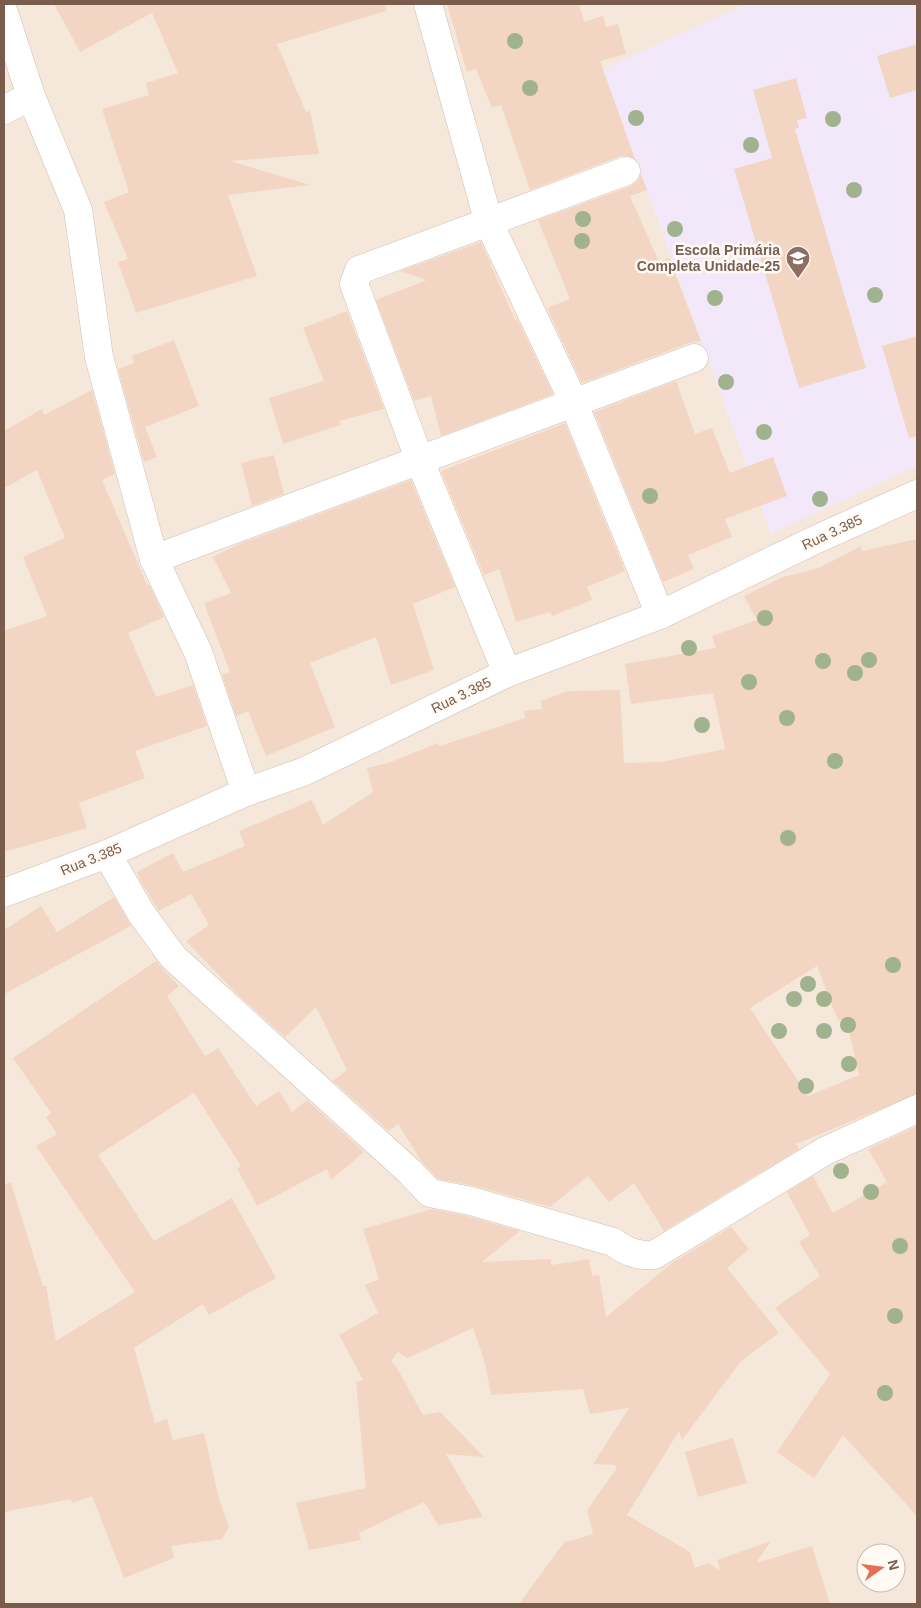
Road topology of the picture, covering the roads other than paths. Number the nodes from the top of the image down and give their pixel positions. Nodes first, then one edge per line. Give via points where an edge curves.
1 (428, 4) edge
2 (4, 13) edge
3 (31, 96) junction
4 (4, 110) edge
5 (626, 171) dead end
6 (490, 223) junction
7 (694, 358) dead end
8 (574, 404) junction
9 (420, 461) junction
10 (917, 494) edge
11 (154, 558) junction
12 (660, 615) junction
13 (507, 673) junction
14 (246, 792) junction
15 (107, 854) junction
16 (4, 893) edge
17 (917, 1109) edge

1 - 6 street
2 - 3 street
3 - 4 street
3 - 11 street via 78,210 99,357
5 - 6 street
6 - 8 street
6 - 9 street via 359,270 354,284
7 - 8 street
8 - 9 street
8 - 12 street
9 - 11 street
9 - 13 street
10 - 12 street, Rua 3.385
11 - 14 street via 198,652
12 - 13 street, Rua 3.385
13 - 14 street, Rua 3.385 via 303,772
14 - 15 street, Rua 3.385
15 - 16 street, Rua 3.385
15 - 17 street via 141,913 173,957 430,1193 471,1201 613,1242 639,1256 654,1255 825,1151

